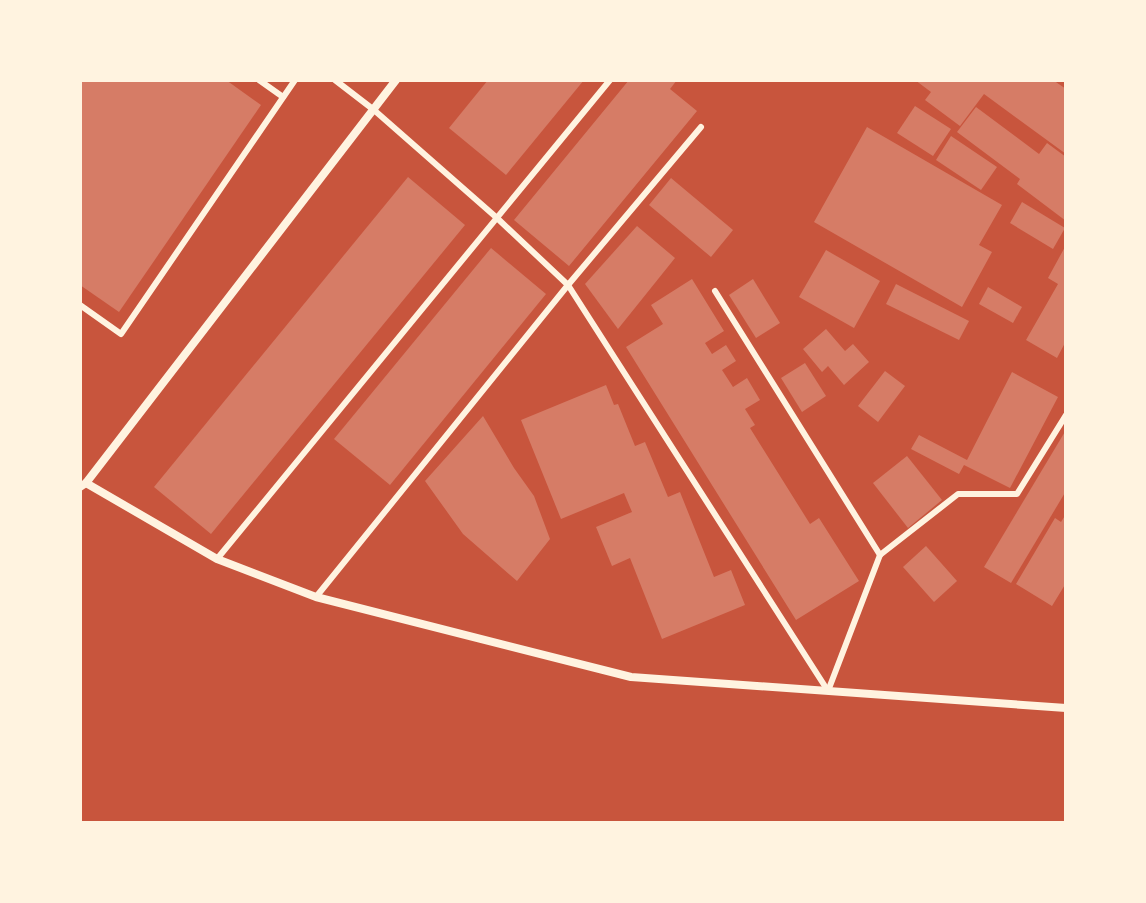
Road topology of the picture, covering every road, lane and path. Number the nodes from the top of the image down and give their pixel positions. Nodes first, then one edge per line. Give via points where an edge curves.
1 (259, 80) edge
2 (295, 80) edge
3 (335, 80) edge
4 (396, 80) edge
5 (610, 80) edge
6 (283, 97) junction
7 (374, 110) junction
8 (701, 127) dead end
9 (497, 218) junction
10 (568, 285) junction
11 (715, 291) dead end
12 (80, 305) edge
13 (1066, 415) edge
14 (83, 485) edge
15 (880, 555) junction
16 (217, 559) junction
17 (316, 597) junction
18 (828, 691) junction
19 (1066, 708) edge

1 - 6 lane
2 - 6 lane
3 - 7 lane
4 - 7 street
5 - 9 lane
6 - 12 lane via 121,334
7 - 9 lane
7 - 14 street
8 - 10 lane
9 - 10 lane
9 - 16 lane
10 - 17 lane
10 - 18 lane
11 - 15 lane
13 - 15 lane via 1017,494 958,494
14 - 16 street
15 - 18 lane
16 - 17 street
17 - 18 street via 631,677
18 - 19 street

